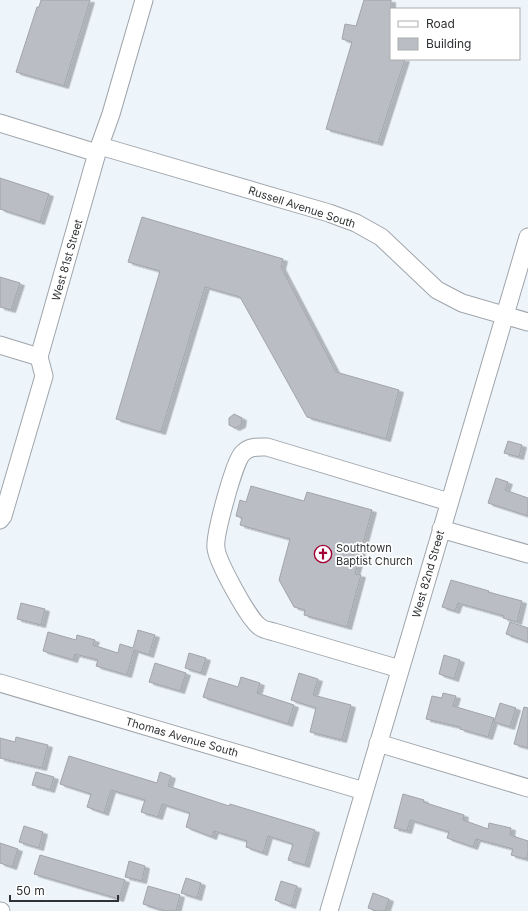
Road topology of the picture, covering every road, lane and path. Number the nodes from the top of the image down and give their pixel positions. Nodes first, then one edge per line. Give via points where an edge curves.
1 (144, 0) edge
2 (0, 123) edge
3 (99, 149) junction
4 (528, 237) edge
5 (504, 315) junction
6 (528, 322) edge
7 (0, 345) edge
8 (39, 357) junction
9 (449, 502) junction
10 (0, 520) edge
11 (441, 529) junction
12 (528, 554) edge
13 (400, 669) junction
14 (0, 683) edge
15 (378, 743) junction
16 (528, 788) edge
17 (364, 791) junction
18 (329, 911) edge

1 - 3 street, West 81st Street
2 - 3 street, Russell Avenue South
3 - 5 street, Russell Avenue South via 356,223 381,237 437,290 462,303
3 - 8 street, West 81st Street
4 - 5 street, West 82nd Street
5 - 6 street, Russell Avenue South
5 - 9 street, West 82nd Street
7 - 8 street
8 - 10 street via 44,376
9 - 11 street, West 82nd Street
9 - 13 street via 267,447 254,446 242,454 236,465 216,535 216,548 219,561 251,618 260,627 274,632
11 - 12 street
11 - 13 street, West 82nd Street
13 - 15 street, West 82nd Street
14 - 17 street, Thomas Avenue South
15 - 16 street
15 - 17 street, West 82nd Street
17 - 18 street, West 82nd Street

